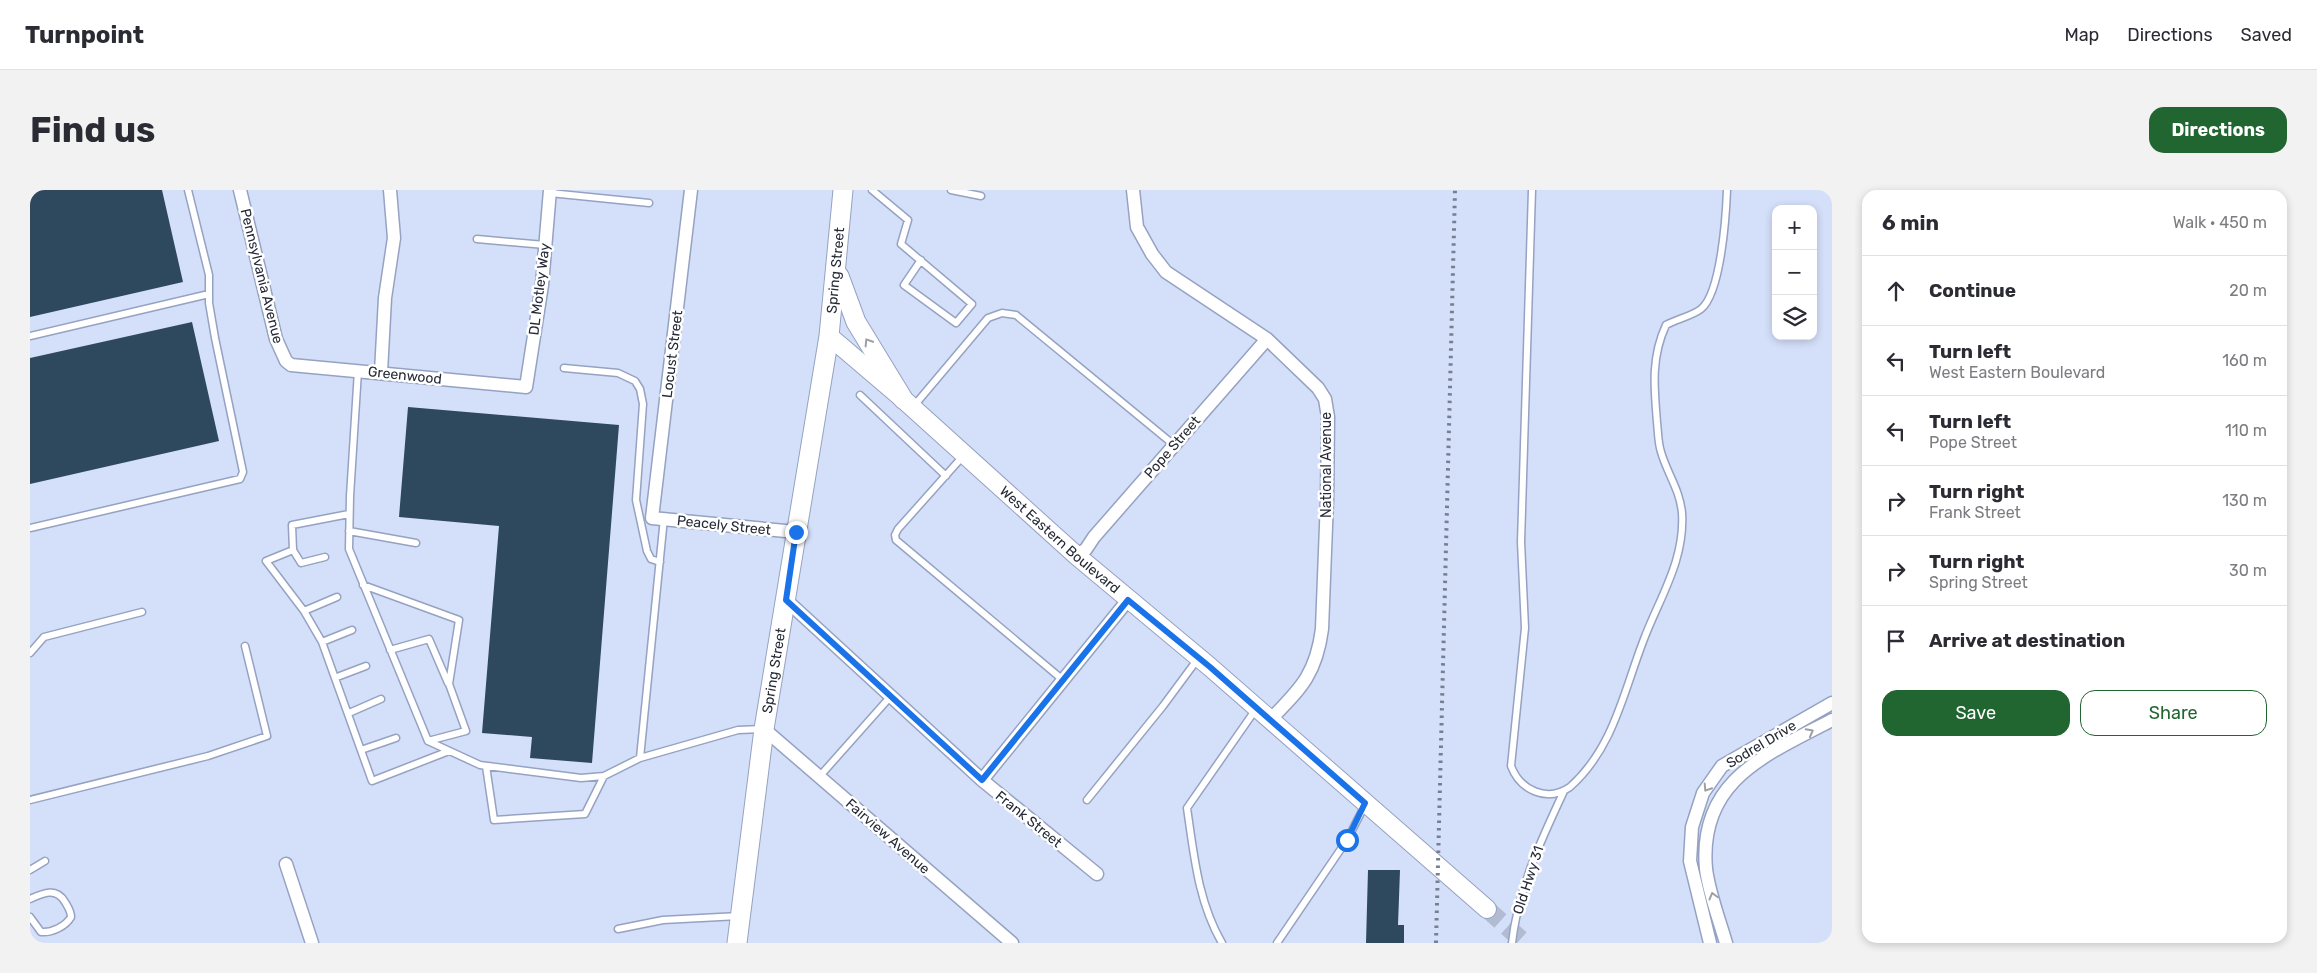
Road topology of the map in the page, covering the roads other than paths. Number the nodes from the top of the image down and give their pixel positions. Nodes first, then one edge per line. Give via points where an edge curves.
1 (188, 190) edge
2 (240, 190) edge
3 (390, 190) edge
4 (692, 190) edge
5 (844, 190) edge
6 (872, 190) edge
7 (951, 190) edge
8 (1133, 190) edge
9 (1532, 190) edge
10 (1727, 190) edge
11 (550, 191) edge
12 (981, 196) dead end
13 (649, 203) dead end
14 (477, 238) dead end
15 (545, 245) junction
16 (922, 260) junction
17 (836, 267) junction
18 (209, 294) junction
19 (30, 336) edge
20 (829, 336) junction
21 (1267, 339) junction
22 (286, 362) joint
23 (564, 368) dead end
24 (358, 370) junction
25 (381, 372) junction
26 (526, 387) joint
27 (860, 396) dead end
28 (908, 403) junction
29 (1174, 445) junction
30 (965, 454) junction
31 (946, 476) junction
32 (349, 514) junction
33 (658, 518) junction
34 (30, 528) edge
35 (349, 531) junction
36 (796, 532) junction
37 (416, 543) dead end
38 (293, 550) junction
39 (1077, 556) junction
40 (325, 557) dead end
41 (660, 562) junction
42 (363, 585) junction
43 (337, 597) dead end
44 (786, 600) junction
45 (1128, 600) junction
46 (304, 611) junction
47 (142, 612) dead end
48 (352, 630) dead end
49 (322, 642) junction
50 (245, 646) dead end
51 (390, 650) junction
52 (30, 654) edge
53 (1198, 659) junction
54 (366, 666) dead end
55 (336, 677) junction
56 (1063, 680) junction
57 (449, 684) junction
58 (891, 696) junction
59 (382, 699) dead end
60 (1832, 703) edge
61 (1256, 708) junction
62 (349, 713) junction
63 (1270, 720) junction
64 (1832, 720) edge
65 (764, 729) junction
66 (396, 738) dead end
67 (428, 741) junction
68 (361, 750) junction
69 (449, 751) junction
70 (640, 758) junction
71 (486, 766) junction
72 (604, 776) junction
73 (820, 777) junction
74 (982, 780) junction
75 (1564, 791) junction
76 (30, 799) edge
77 (1087, 800) dead end
78 (1365, 803) junction
79 (45, 860) dead end
80 (286, 864) dead end
81 (30, 870) edge
82 (1097, 874) dead end
83 (30, 899) edge
84 (1487, 909) tunnel mouth
85 (740, 916) junction
86 (30, 917) edge
87 (618, 929) dead end
88 (312, 943) edge
89 (737, 943) edge
90 (1012, 943) edge
91 (1222, 943) edge
92 (1277, 943) edge
93 (1512, 943) edge
94 (1710, 943) edge
95 (1726, 943) edge

1 - 18 lane via 209,275
2 - 22 street, Pennsylvania Avenue via 276,339
3 - 25 street via 394,238
4 - 33 street, Locust Street
5 - 17 main road, Spring Street
6 - 16 lane via 908,220 901,244
7 - 12 lane
8 - 21 street, National Avenue via 1137,226 1166,272
9 - 75 lane via 1521,542 1525,628 1511,766 1515,778 1536,793
10 - 75 lane via 1725,226 1715,281 1706,303 1700,310 1666,325 1654,361 1660,451 1679,495 1681,510 1678,554 1610,733 1578,780
11 - 13 lane
11 - 15 street, DL Motley Way
14 - 15 lane
15 - 26 street, DL Motley Way
16 - 16 lane via 972,304 956,324 904,285
17 - 20 main road, Spring Street
28 -> 17 main road via 856,322
18 - 19 lane
18 - 34 lane via 243,472 240,479
20 - 28 main road, West Eastern Boulevard
20 - 36 main road, Spring Street
21 - 29 street, Pope Street
21 - 63 street, National Avenue via 1318,388 1325,399 1328,417 1319,650 1304,685
22 - 24 street, Greenwood
23 - 41 lane via 618,373 636,381 640,389 643,404 637,509 650,559
24 - 25 street, Greenwood
24 - 32 lane
25 - 26 street, Greenwood
27 - 31 lane
28 - 29 lane via 988,318 1002,313 1016,315
28 - 30 main road, West Eastern Boulevard
29 - 39 street, Pope Street
30 - 31 lane
30 - 39 main road, West Eastern Boulevard
31 - 56 lane via 898,529 896,540
32 - 35 lane
32 - 38 lane via 292,524
33 - 36 street, Peacely Street
33 - 41 lane
35 - 37 lane
35 - 42 lane via 349,550
36 - 44 main road, Spring Street
38 - 40 lane via 301,563
38 - 46 lane via 266,561
39 - 45 main road, West Eastern Boulevard
41 - 70 lane
42 - 51 lane
42 - 57 lane via 458,620
43 - 46 lane
44 - 58 street, Frank Street
44 - 65 main road, Spring Street
45 - 53 main road, West Eastern Boulevard
45 - 56 street
46 - 49 lane
47 - 52 lane via 44,637
48 - 49 lane
49 - 55 lane
50 - 76 lane via 267,736 208,756
51 - 57 lane via 430,639
51 - 67 lane
53 - 61 main road, West Eastern Boulevard
53 - 77 lane
54 - 55 lane
55 - 62 lane
56 - 74 street
57 - 67 lane via 466,731
58 - 73 lane
58 - 74 street, Frank Street
59 - 62 lane
60 -> 94 street, Sodrel Drive via 1722,766 1703,793 1692,827 1690,861
61 - 63 main road, West Eastern Boulevard
61 - 91 lane via 1187,808 1196,870 1210,921
62 - 68 lane
63 - 78 main road, West Eastern Boulevard
95 -> 64 street, Sodrel Drive via 1706,871 1708,826 1716,805 1736,778 1758,760
65 - 70 lane via 738,730
65 - 73 street, Fairview Avenue
65 - 85 main road, Spring Street
66 - 68 lane
67 - 69 lane
68 - 69 lane via 372,781
69 - 71 lane
70 - 72 lane
71 - 72 lane via 581,778
71 - 72 lane via 494,820 585,814
73 - 90 street, Fairview Avenue
74 - 82 street, Frank Street
75 - 93 lane, Old Hwy 31 via 1534,855
78 - 84 main road, West Eastern Boulevard
78 - 92 lane via 1347,840
79 - 81 lane
80 - 88 street
83 - 86 lane via 56,892 71,912 68,922 48,933 41,932
85 - 87 lane via 663,920
85 - 89 main road, Spring Street

